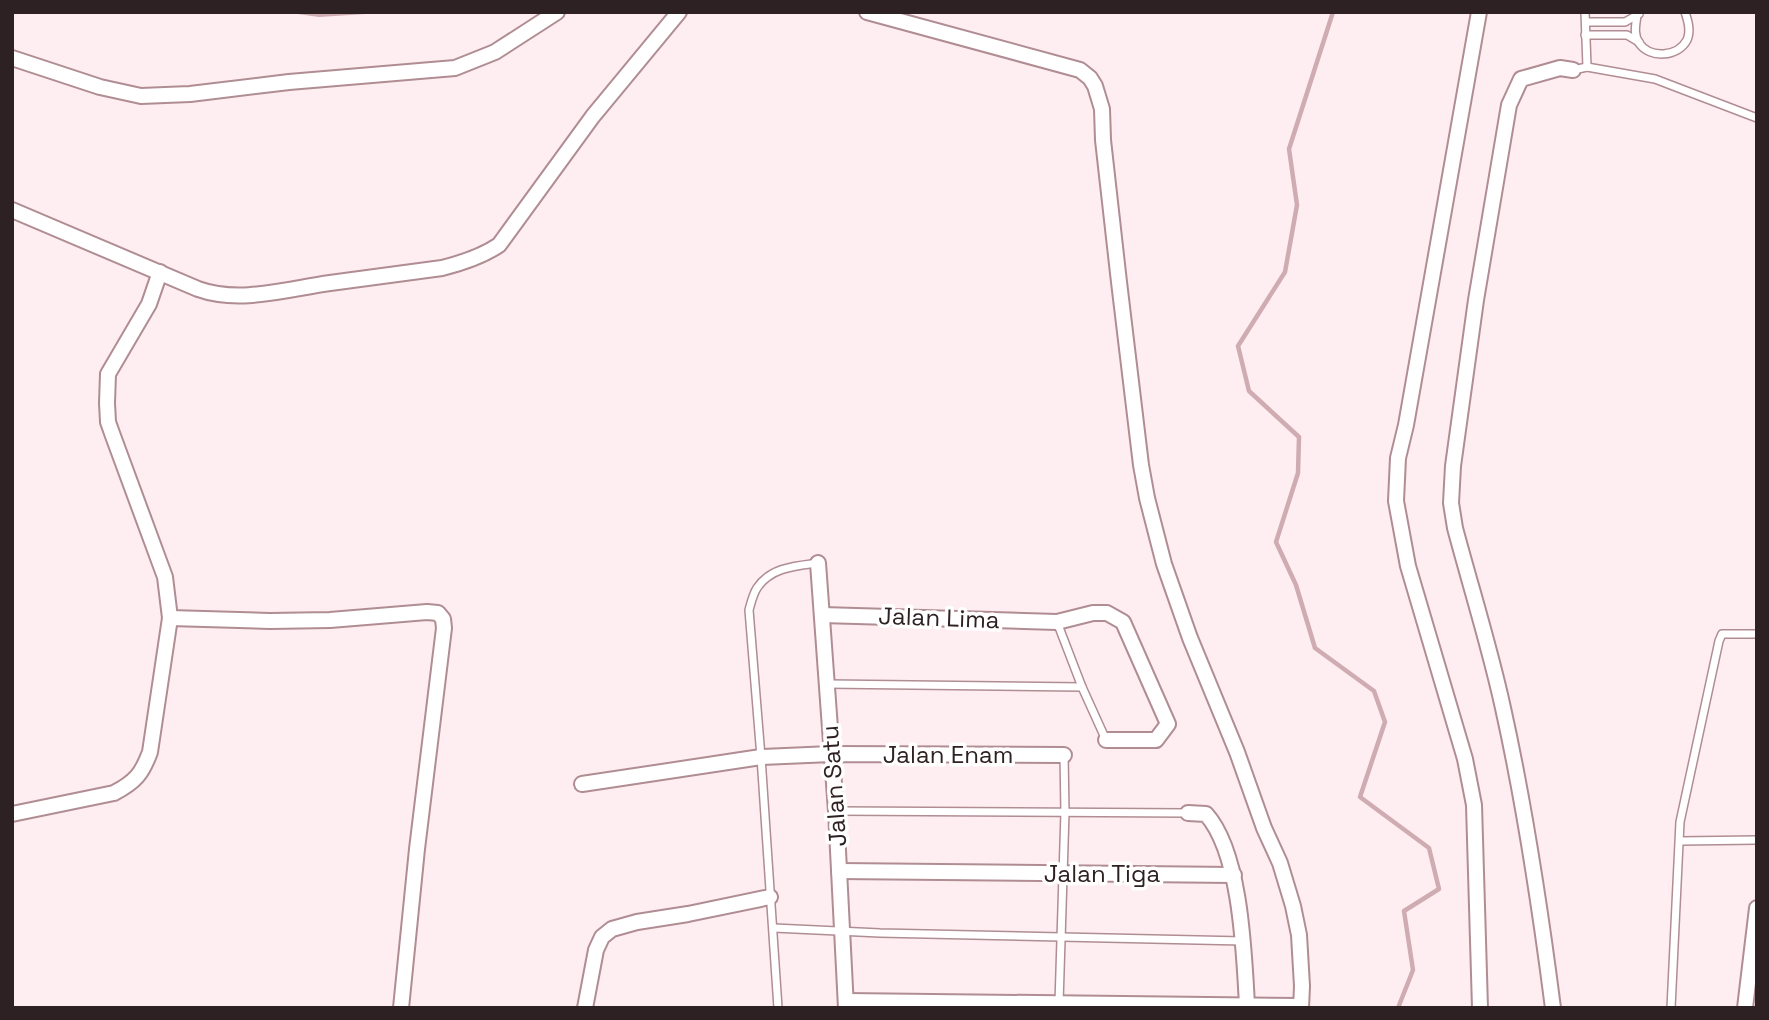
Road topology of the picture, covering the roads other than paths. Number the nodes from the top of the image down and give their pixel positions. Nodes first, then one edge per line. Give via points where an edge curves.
1 (556, 12) edge
2 (679, 12) edge
3 (867, 12) edge
4 (1479, 12) edge
5 (1586, 12) edge
6 (1685, 12) edge
7 (1639, 14) edge
8 (1586, 22) junction
9 (1586, 35) junction
10 (1639, 43) junction
11 (12, 58) edge
12 (1580, 68) junction
13 (1757, 118) edge
14 (12, 211) edge
15 (160, 272) junction
16 (818, 564) joint
17 (822, 615) junction
18 (170, 618) junction
19 (1057, 621) junction
20 (1757, 634) edge
21 (827, 684) junction
22 (1082, 687) junction
23 (1106, 740) joint
24 (831, 754) junction
25 (1064, 755) joint
26 (761, 757) junction
27 (582, 784) dead end
28 (836, 811) junction
29 (1065, 813) junction
30 (1188, 813) joint
31 (12, 814) edge
32 (1757, 840) edge
33 (1680, 841) junction
34 (839, 871) junction
35 (1062, 874) junction
36 (1234, 875) junction
37 (770, 897) junction
38 (1757, 908) edge
39 (774, 928) junction
40 (842, 931) junction
41 (1060, 937) junction
42 (1243, 941) junction
43 (1059, 1003) junction
44 (846, 1005) edge
45 (1247, 1005) junction
46 (1301, 1007) edge
47 (401, 1008) edge
48 (585, 1008) edge
49 (778, 1008) edge
50 (1480, 1008) edge
51 (1553, 1008) edge
52 (1671, 1008) edge
53 (1745, 1008) edge

1 - 11 street via 495,52 455,68 190,94 141,96
2 - 15 street via 593,116 499,245 488,252 442,268 229,296 212,294
3 - 46 street via 1080,70 1095,86 1102,109 1147,498 1190,638 1280,863 1299,935
4 - 50 street via 1398,458 1396,501 1408,566 1474,804
5 - 8 lane
6 - 10 lane via 1690,25 1678,50 1664,55
7 - 8 lane via 1625,22
7 - 10 lane via 1635,29
8 - 9 lane
9 - 10 lane via 1628,35
9 - 12 lane
12 - 13 lane via 1655,79
12 - 51 street via 1560,68 1521,79 1509,105 1452,466 1455,528 1503,706 1521,793
14 - 15 street
15 - 18 street via 149,304 108,374 108,422 162,566
16 - 17 street, Jalan Satu
16 - 26 lane via 785,567 768,577 756,589 749,610
17 - 19 street, Jalan Lima
17 - 21 street, Jalan Satu
18 - 31 street via 150,752 137,778 114,793
18 - 47 street via 330,620 427,612 443,619
19 - 22 lane
19 - 23 street via 1107,613 1124,622 1168,724 1156,740
20 - 33 lane via 1722,634 1719,641 1680,822
21 - 22 lane
21 - 24 street, Jalan Satu
22 - 23 lane
24 - 25 street, Jalan Enam
24 - 26 street, Jalan Enam
24 - 28 street, Jalan Satu
25 - 29 lane
26 - 27 street, Jalan Enam
26 - 37 lane
28 - 29 lane
28 - 34 street, Jalan Satu
29 - 30 lane
29 - 35 lane
30 - 36 street via 1206,814 1214,823
32 - 33 lane
33 - 52 lane
34 - 35 street, Jalan Tiga
34 - 40 street, Jalan Satu
35 - 36 street, Jalan Tiga
35 - 41 lane
36 - 42 street
37 - 39 lane
37 - 48 street via 612,929 596,950
38 - 53 street
39 - 40 lane
39 - 49 lane
40 - 41 lane
40 - 44 street, Jalan Satu
41 - 42 lane
41 - 43 lane
42 - 45 street
43 - 44 street
43 - 45 street
45 - 46 street

